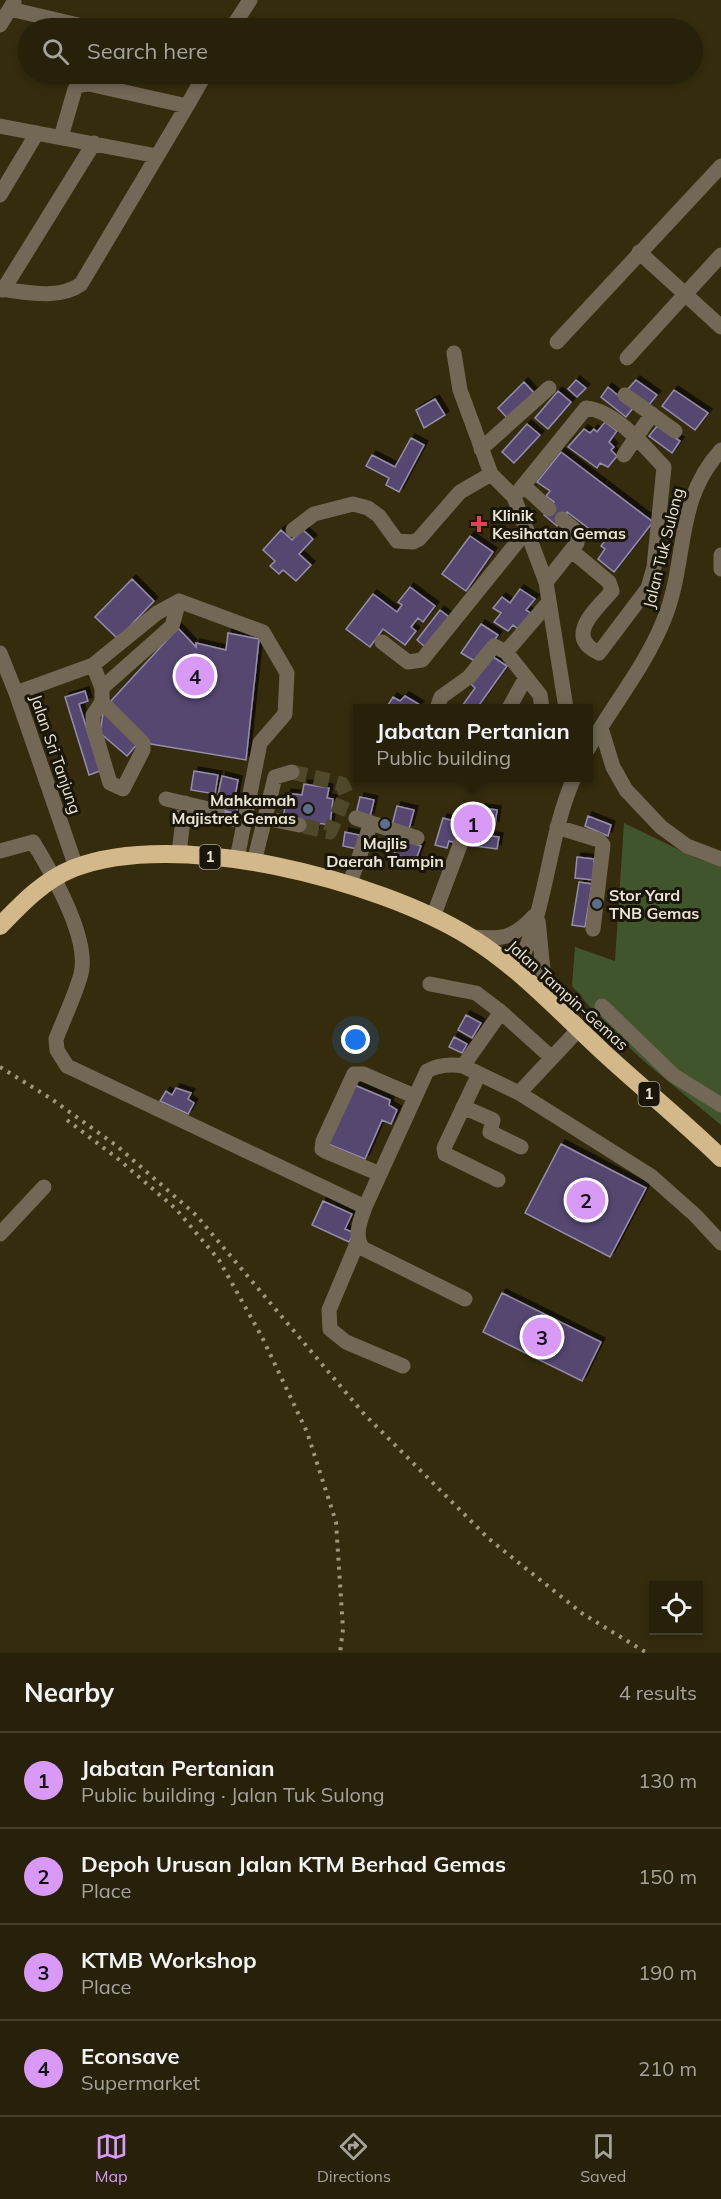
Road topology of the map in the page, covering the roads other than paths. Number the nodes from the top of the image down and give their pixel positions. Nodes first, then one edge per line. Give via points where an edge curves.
1 (245, 1) edge
2 (13, 5) edge
3 (57, 18) edge
4 (237, 18) edge
5 (0, 25) edge
6 (200, 84) edge
7 (188, 106) junction
8 (0, 126) edge
9 (37, 133) junction
10 (61, 137) junction
11 (94, 143) junction
12 (157, 156) junction
13 (721, 166) edge
14 (0, 195) edge
15 (639, 252) junction
16 (721, 255) edge
17 (1, 290) edge
18 (684, 293) junction
19 (721, 327) edge
20 (556, 342) dead end
21 (454, 354) dead end
22 (627, 358) dead end
23 (549, 388) dead end
24 (626, 395) dead end
25 (647, 410) junction
26 (675, 431) dead end
27 (630, 432) junction
28 (481, 449) junction
29 (721, 450) edge
30 (624, 455) dead end
31 (491, 474) junction
32 (519, 491) junction
33 (549, 508) dead end
34 (562, 519) dead end
35 (293, 530) dead end
36 (527, 530) junction
37 (572, 551) junction
38 (721, 555) edge
39 (721, 569) edge
40 (546, 582) junction
41 (179, 601) junction
42 (549, 602) junction
43 (382, 642) dead end
44 (506, 652) junction
45 (0, 653) edge
46 (93, 665) junction
47 (525, 679) junction
48 (16, 693) junction
49 (102, 695) junction
50 (438, 704) edge
51 (511, 704) edge
52 (541, 704) edge
53 (565, 704) edge
54 (593, 739) edge
55 (292, 772) dead end
56 (572, 782) edge
57 (166, 799) dead end
58 (185, 803) junction
59 (217, 811) dead end
60 (265, 818) junction
61 (356, 818) dead end
62 (469, 821) dead end
63 (372, 823) junction
64 (299, 825) tunnel mouth
65 (557, 827) junction
66 (417, 838) dead end
67 (0, 852) edge
68 (179, 853) junction
69 (721, 859) edge
70 (246, 861) junction
71 (76, 867) junction
72 (55, 877) junction
73 (349, 886) junction
74 (537, 912) junction
75 (433, 917) junction
76 (0, 926) edge
77 (593, 929) dead end
78 (470, 937) junction
79 (516, 970) junction
80 (430, 984) dead end
81 (602, 1006) dead end
82 (556, 1008) junction
83 (501, 1012) junction
84 (579, 1029) junction
85 (552, 1058) junction
86 (463, 1066) junction
87 (479, 1074) junction
88 (519, 1093) junction
89 (414, 1096) junction
90 (721, 1105) edge
91 (464, 1107) junction
92 (521, 1147) dead end
93 (721, 1158) edge
94 (380, 1174) junction
95 (498, 1180) dead end
96 (44, 1187) dead end
97 (365, 1207) junction
98 (0, 1234) edge
99 (721, 1243) edge
100 (355, 1248) junction
101 (465, 1299) dead end
102 (403, 1366) dead end

1 - 4 street
2 - 3 street
2 - 5 street
6 - 7 street
7 - 10 street via 80,85 75,89
7 - 12 street
8 - 9 street
9 - 10 street
9 - 14 street
10 - 11 street
11 - 12 street
11 - 17 street
12 - 17 street via 81,284 71,291 55,293
13 - 15 street
15 - 18 street
15 - 20 street
16 - 18 street
18 - 19 street
18 - 22 street
21 - 28 street via 460,390
23 - 28 street
24 - 25 street
25 - 26 street
25 - 27 street
27 - 30 street
27 - 32 street via 596,409 586,408
27 - 37 street via 664,467 654,567 648,588 599,653 590,648 582,634 583,625 612,591 609,582
28 - 31 street
29 - 54 street, Jalan Tuk Sulong via 704,471 687,512 676,586 664,621 651,649
31 - 32 street
31 - 35 street via 460,492 413,542 397,541 379,516 353,504 314,514
32 - 33 street
32 - 36 street
34 - 37 street via 573,528 577,543
36 - 40 street
36 - 43 street via 422,660 408,662
37 - 40 street
38 - 39 street
40 - 42 street
41 - 46 street via 157,613
41 - 49 street via 172,626
41 - 70 street via 263,632 287,673 285,714 260,743
42 - 44 street
42 - 53 street
44 - 47 street
44 - 50 street via 494,646 469,677 441,697
45 - 48 street, Jalan Sri Tanjung
46 - 48 street
46 - 49 street
47 - 51 street
47 - 52 street via 540,695
48 - 71 street, Jalan Sri Tanjung
49 - 49 street via 143,742 143,750 123,789 110,783 93,726 93,715
54 - 69 street via 626,790 661,827 687,846
55 - 60 street via 275,777
56 - 65 street
57 - 58 street
58 - 59 street
58 - 68 street
60 - 64 street
60 - 70 street
61 - 63 street
62 - 75 street
63 - 66 street
63 - 73 street
65 - 74 street
65 - 77 street via 599,840 603,845
67 - 72 street via 33,842
68 - 70 highway, Jalan Tampin-Gemas / 1
68 - 71 highway, Jalan Tampin-Gemas / 1 via 114,856
70 - 73 highway, Jalan Tampin-Gemas / 1
71 - 72 highway, Jalan Tampin-Gemas / 1
72 - 76 highway, Jalan Tampin-Gemas / 1
72 - 97 street via 83,947 81,973 56,1039 57,1050 67,1066
73 - 75 highway, Jalan Tampin-Gemas / 1
74 - 78 street via 514,934 503,938
74 - 79 street via 528,947
74 - 82 street via 545,984
75 - 78 highway, Jalan Tampin-Gemas / 1
78 - 79 highway, Jalan Tampin-Gemas / 1
79 - 82 highway, Jalan Tampin-Gemas / 1
80 - 83 street via 476,993
81 - 90 street via 673,1076
82 - 84 highway, Jalan Tampin-Gemas / 1
83 - 85 street
83 - 86 street
84 - 85 street
84 - 93 highway, Jalan Tampin-Gemas / 1
85 - 88 street
86 - 87 street
86 - 89 street via 454,1064 427,1071
87 - 88 street
87 - 91 street
88 - 99 street via 651,1176
89 - 94 street
89 - 94 street via 363,1074 354,1074 323,1141 325,1151
91 - 92 street via 493,1120 490,1132
91 - 95 street via 444,1148 446,1154
94 - 97 street
96 - 98 street
97 - 100 street
100 - 101 street
100 - 102 street via 329,1310 330,1329 346,1342

